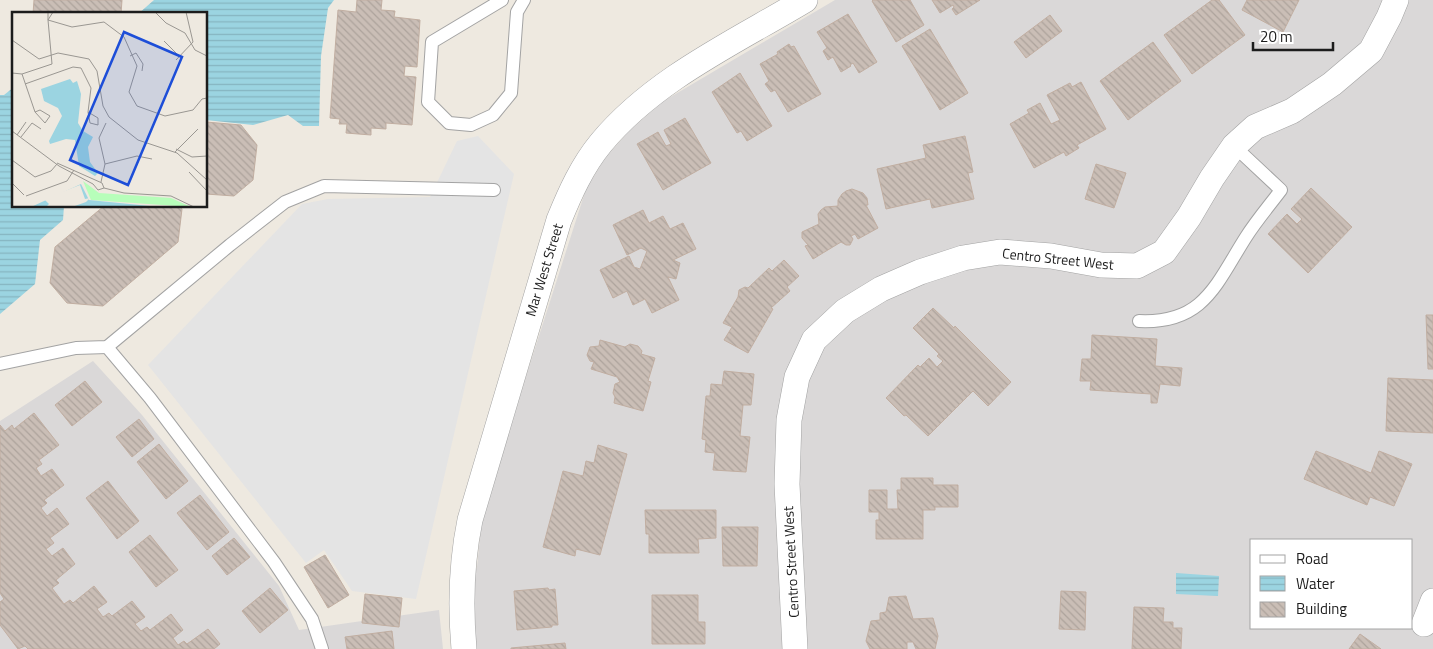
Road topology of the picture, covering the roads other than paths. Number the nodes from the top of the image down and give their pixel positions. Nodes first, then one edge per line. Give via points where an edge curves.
1 (502, 0) edge
2 (524, 0) edge
3 (805, 0) edge
4 (1396, 0) edge
5 (1234, 146) junction
6 (494, 190) dead end
7 (1139, 321) dead end
8 (107, 347) junction
9 (0, 364) edge
10 (1433, 601) edge
11 (1423, 623) edge
12 (322, 649) edge
13 (464, 649) edge
14 (795, 649) edge

1 - 2 lane via 432,42 428,102 450,123 471,124 493,115 511,93 517,12
3 - 13 street, Mar West Street via 650,96 615,127 576,180 559,220 470,520 462,565
4 - 5 street, Centro Street West via 1371,51 1332,84 1292,111 1256,127
5 - 7 lane via 1281,190 1201,304 1175,318
5 - 14 street, Centro Street West via 1164,252 1137,266 1101,265 1051,256 1000,252 963,258 881,289 844,311 814,340 797,377 789,420 787,484
6 - 8 lane via 324,186 285,202
8 - 9 lane via 76,348
8 - 12 lane via 150,398 274,562 312,619
10 - 11 street

